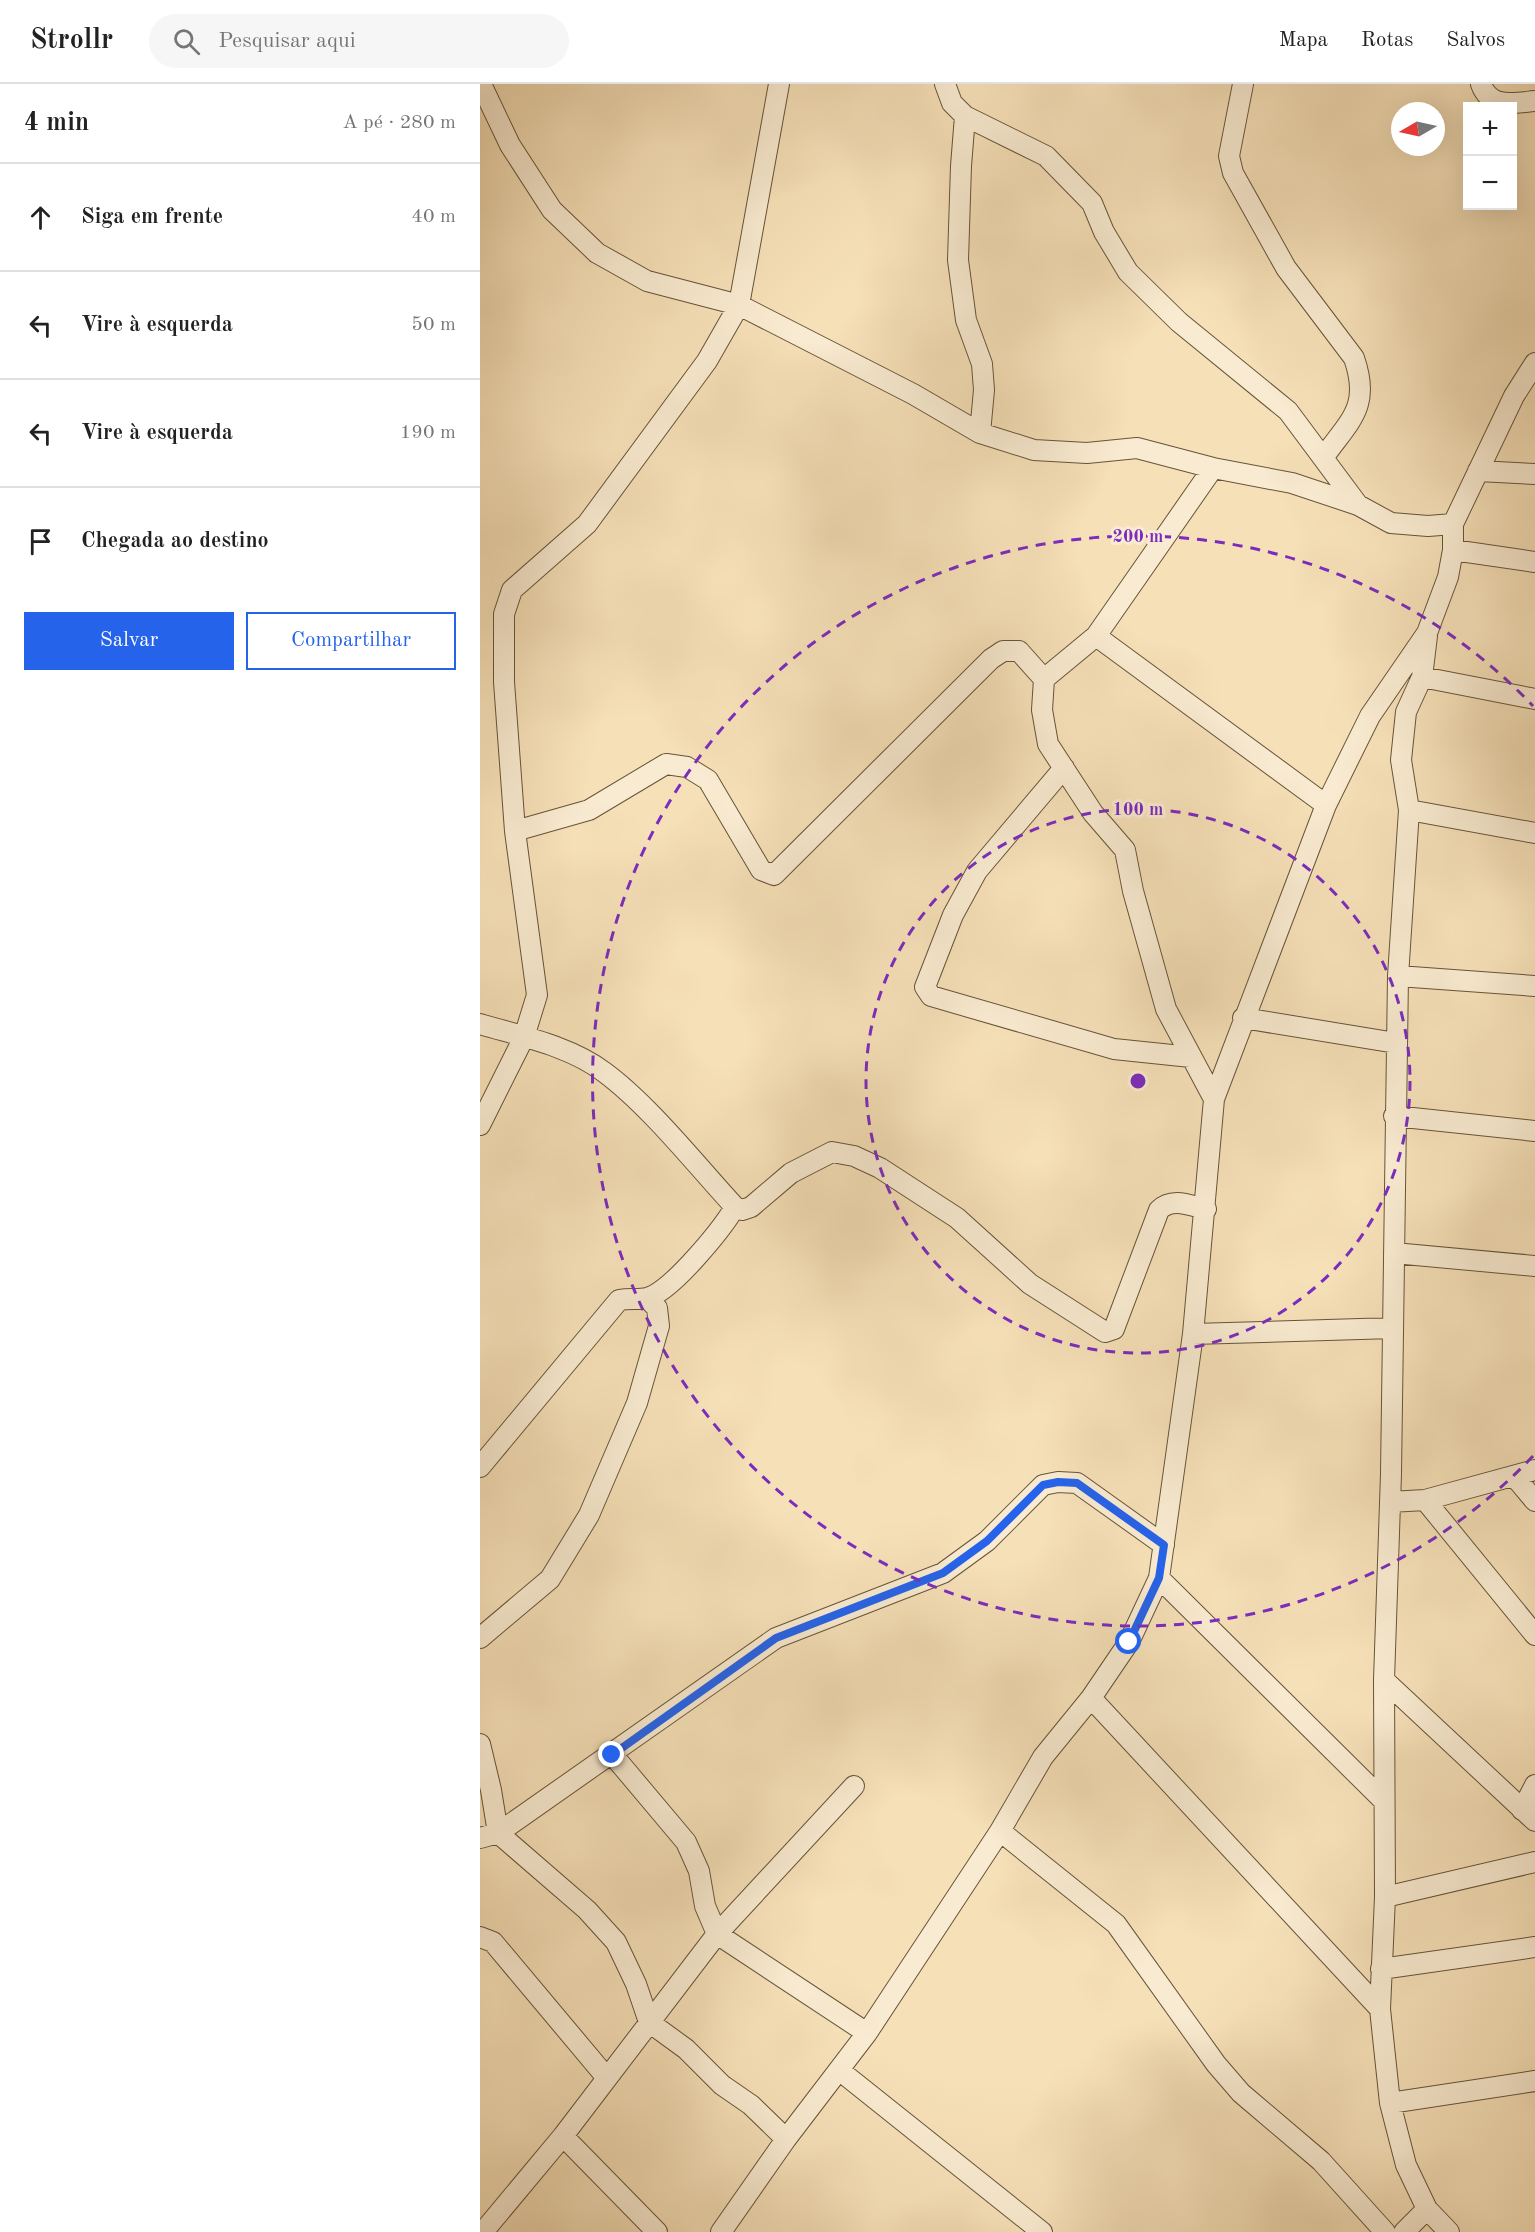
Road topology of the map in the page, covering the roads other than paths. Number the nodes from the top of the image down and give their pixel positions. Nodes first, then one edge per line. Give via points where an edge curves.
1 (481, 84) edge
2 (779, 84) edge
3 (945, 84) edge
4 (1243, 84) edge
5 (1481, 84) edge
6 (1535, 101) edge
7 (965, 116) junction
8 (739, 305) junction
9 (1535, 363) edge
10 (980, 433) junction
11 (1323, 458) junction
12 (1213, 468) junction
13 (1478, 471) junction
14 (1535, 474) edge
15 (1358, 505) junction
16 (1453, 524) junction
17 (1453, 550) junction
18 (1535, 562) edge
19 (1427, 633) junction
20 (1096, 636) junction
21 (1422, 677) junction
22 (1044, 679) junction
23 (1535, 699) edge
24 (1064, 768) junction
25 (1326, 805) junction
26 (1409, 810) junction
27 (515, 831) junction
28 (1535, 833) edge
29 (1398, 976) junction
30 (1535, 986) edge
31 (1243, 1018) junction
32 (480, 1024) edge
33 (524, 1037) junction
34 (1396, 1043) junction
35 (1191, 1057) junction
36 (1215, 1099) junction
37 (1394, 1116) junction
38 (480, 1125) edge
39 (1535, 1131) edge
40 (735, 1207) junction
41 (1206, 1209) junction
42 (1394, 1253) junction
43 (1535, 1266) edge
44 (647, 1298) junction
45 (1393, 1328) junction
46 (1193, 1334) junction
47 (480, 1467) edge
48 (1535, 1470) edge
49 (1514, 1476) junction
50 (1425, 1500) junction
51 (1535, 1501) edge
52 (1390, 1502) junction
53 (1164, 1545) junction
54 (1159, 1578) junction
55 (1535, 1635) edge
56 (480, 1638) edge
57 (1384, 1680) junction
58 (1091, 1698) junction
59 (480, 1744) edge
60 (612, 1755) junction
61 (1535, 1785) edge
62 (854, 1786) dead end
63 (1383, 1800) junction
64 (1528, 1815) edge
65 (1000, 1831) junction
66 (489, 1836) edge
67 (1535, 1862) edge
68 (1386, 1897) junction
69 (717, 1934) junction
70 (480, 1937) edge
71 (1535, 1947) edge
72 (1381, 1969) junction
73 (1380, 2009) junction
74 (649, 2022) junction
75 (867, 2032) junction
76 (839, 2070) junction
77 (607, 2078) junction
78 (1535, 2080) edge
79 (1390, 2103) junction
80 (563, 2136) junction
81 (786, 2139) junction
82 (1427, 2209) junction
83 (483, 2232) edge
84 (657, 2232) edge
85 (721, 2232) edge
86 (1042, 2232) edge
87 (1385, 2232) edge
88 (1404, 2232) edge
89 (1449, 2232) edge

1 - 8 street via 510,145 552,210 597,253 647,281
2 - 8 street
3 - 7 street via 952,104
4 - 11 street via 1230,156 1233,173 1286,268 1354,358 1360,375 1361,404
5 - 6 street via 1492,100 1505,104
7 - 10 street via 958,260 966,320 982,364
7 - 11 street via 1046,156 1092,203 1128,272 1179,322 1288,411
8 - 10 street
8 - 27 street via 701,369 587,524 512,590 504,614 504,682
9 - 13 street via 1514,396
10 - 12 street via 1034,450 1087,453 1137,448
11 - 15 street
12 - 15 street via 1292,483
12 - 20 street
13 - 14 street
13 - 16 street
15 - 16 street via 1391,523
16 - 17 street
17 - 18 street
17 - 19 street via 1448,577
19 - 21 street
19 - 25 street via 1370,716
20 - 22 street
20 - 25 street
21 - 23 street
21 - 26 street via 1406,712 1401,760
22 - 24 street via 1042,710 1048,744
22 - 27 street via 1019,651 1003,651 991,659 774,876 761,870 708,780 687,767 666,764 589,810
24 - 35 street via 1093,813 1125,850 1166,1009
24 - 35 street via 977,871 953,915 925,987 927,992 1114,1049
25 - 31 street
26 - 28 street
26 - 29 street
27 - 33 street via 537,995
29 - 30 street
29 - 34 street
31 - 34 street
31 - 36 street
32 - 33 street
33 - 38 street
33 - 40 street via 572,1054 604,1071
34 - 37 street
35 - 36 street
36 - 41 street
37 - 39 street
37 - 42 street
40 - 41 street via 751,1207 791,1173 832,1152 854,1156 880,1168 957,1218 1030,1284 1105,1332 1114,1329 1159,1210 1166,1203 1176,1202
40 - 44 street via 721,1231 681,1272
41 - 46 street
42 - 43 street
42 - 45 street
44 - 47 street via 619,1300
44 - 56 street via 657,1308 659,1326 637,1403 589,1515 550,1579
45 - 46 street
45 - 52 street
46 - 53 street
48 - 49 street
49 - 50 street
49 - 51 street
50 - 52 street
50 - 55 street
52 - 57 street
53 - 54 street
53 - 60 street via 1077,1483 1043,1485 987,1541 943,1573 776,1638
54 - 58 street via 1129,1642
54 - 63 street
57 - 63 street
57 - 64 street
58 - 65 street via 1043,1757
58 - 73 street
59 - 66 street via 491,1790
60 - 66 street
60 - 69 street via 686,1842 699,1871 705,1906
61 - 64 street
62 - 69 street
63 - 68 street
65 - 75 street
65 - 87 street via 1116,1924 1241,2093 1322,2161
66 - 74 street via 587,1910 616,1942
67 - 68 street
68 - 72 street
69 - 74 street
69 - 75 street
70 - 77 street via 493,1942
71 - 72 street
72 - 73 street
73 - 79 street
74 - 77 street
74 - 81 street via 686,2049 722,2085 751,2104
75 - 76 street
76 - 81 street
76 - 86 street
77 - 80 street
78 - 79 street
79 - 82 street via 1406,2165
80 - 83 street
80 - 84 street
81 - 85 street
82 - 88 street
82 - 89 street

